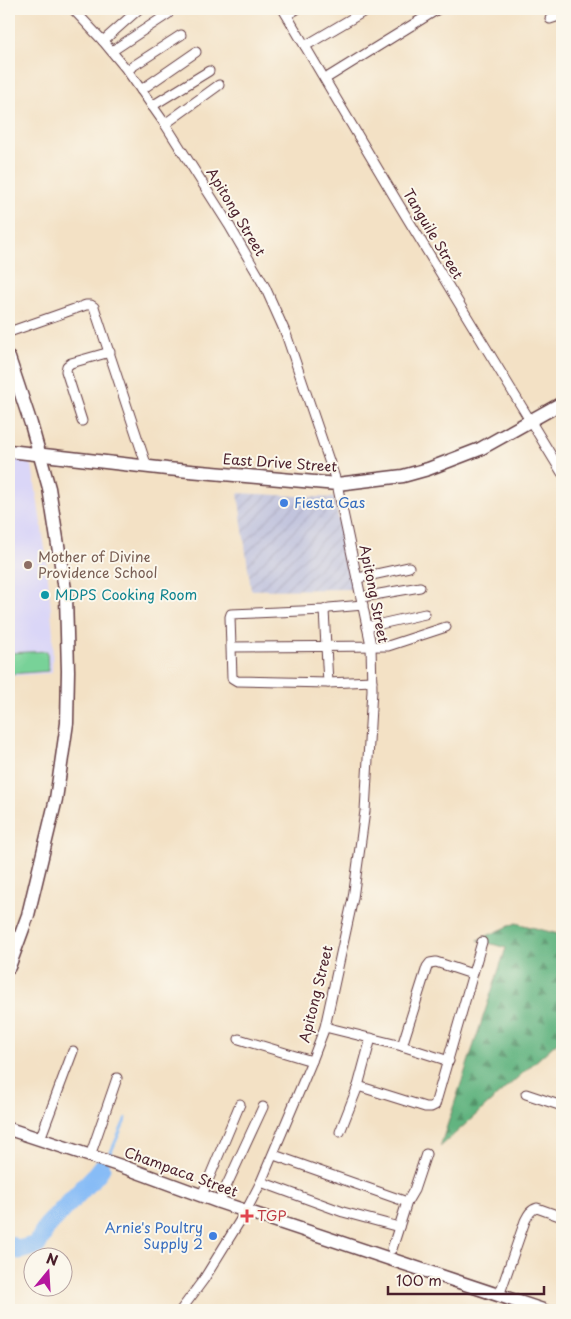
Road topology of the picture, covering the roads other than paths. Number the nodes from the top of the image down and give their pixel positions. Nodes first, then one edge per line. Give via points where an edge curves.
1 (73, 9) edge
2 (139, 9) edge
3 (297, 9) edge
4 (368, 9) edge
5 (438, 9) edge
6 (285, 12) edge
7 (168, 14) dead end
8 (562, 15) edge
9 (550, 19) dead end
10 (181, 35) dead end
11 (103, 41) junction
12 (305, 46) junction
13 (112, 51) junction
14 (196, 52) dead end
15 (127, 70) junction
16 (209, 71) dead end
17 (325, 79) junction
18 (219, 85) dead end
19 (141, 90) junction
20 (152, 106) junction
21 (165, 124) junction
22 (9, 332) edge
23 (110, 352) junction
24 (9, 358) edge
25 (562, 403) edge
26 (82, 421) dead end
27 (531, 421) junction
28 (9, 451) edge
29 (39, 454) junction
30 (147, 467) junction
31 (562, 473) edge
32 (337, 484) junction
33 (409, 567) dead end
34 (358, 578) junction
35 (420, 587) dead end
36 (363, 601) junction
37 (324, 610) junction
38 (425, 614) dead end
39 (366, 627) junction
40 (446, 627) dead end
41 (371, 645) junction
42 (326, 646) junction
43 (232, 647) junction
44 (372, 681) junction
45 (328, 683) junction
46 (482, 942) dead end
47 (9, 967) edge
48 (472, 974) junction
49 (325, 1027) junction
50 (371, 1038) junction
51 (239, 1039) dead end
52 (402, 1046) junction
53 (73, 1051) dead end
54 (312, 1061) junction
55 (449, 1061) junction
56 (117, 1078) dead end
57 (358, 1086) junction
58 (526, 1094) dead end
59 (240, 1104) dead end
60 (562, 1106) edge
61 (263, 1107) dead end
62 (9, 1129) edge
63 (340, 1132) dead end
64 (40, 1139) junction
65 (426, 1154) dead end
66 (274, 1155) junction
67 (90, 1156) junction
68 (261, 1182) junction
69 (202, 1195) junction
70 (219, 1202) junction
71 (407, 1202) junction
72 (246, 1211) junction
73 (562, 1217) edge
74 (399, 1227) junction
75 (392, 1249) dead end
76 (499, 1296) junction
77 (181, 1310) edge
78 (542, 1310) edge

1 - 11 street, Apitong Street
2 - 11 street
3 - 6 street
4 - 12 street
5 - 17 street
6 - 12 street, Tanguile Street
7 - 13 street
8 - 9 street
10 - 15 street
11 - 13 street, Apitong Street
12 - 17 street, Tanguile Street
13 - 15 street, Apitong Street
14 - 19 street
15 - 19 street, Apitong Street
16 - 20 street
17 - 27 street, Tanguile Street
18 - 21 street
19 - 20 street, Apitong Street
20 - 21 street, Apitong Street
21 - 32 street, Apitong Street via 266,288 286,334
22 - 23 street via 91,305 97,312
23 - 26 street via 67,366
23 - 30 street
24 - 29 street
25 - 27 street, East Drive Street
27 - 31 street, Tanguile Street
27 - 32 street, East Drive Street via 480,449 428,469 403,476
28 - 29 street, East Drive Street
29 - 30 street, East Drive Street
29 - 47 street via 49,488 66,596 67,723 48,834 28,915
30 - 32 street, East Drive Street
32 - 34 street, Apitong Street
33 - 34 street
34 - 36 street, Apitong Street
35 - 36 street
36 - 37 street
36 - 39 street, Apitong Street
37 - 42 street
37 - 43 street via 231,614
38 - 39 street
39 - 41 street, Apitong Street
40 - 41 street via 388,646
41 - 42 street
41 - 44 street, Apitong Street
42 - 43 street
42 - 45 street
43 - 45 street via 234,680
44 - 45 street
44 - 49 street, Apitong Street via 365,810 353,898
46 - 48 street
48 - 52 street via 430,963
48 - 55 street
49 - 50 street
49 - 54 street, Apitong Street
50 - 52 street
50 - 57 street
51 - 54 street
52 - 55 street
53 - 64 street
54 - 66 street, Apitong Street
55 - 57 street via 435,1105 431,1108
56 - 67 street
57 - 63 street
58 - 60 street
59 - 69 street
61 - 70 street
62 - 64 street, Champaca Street
64 - 67 street, Champaca Street
65 - 71 street
66 - 68 street, Apitong Street
66 - 71 street
67 - 69 street, Champaca Street
68 - 72 street, Apitong Street
68 - 74 street via 343,1212
69 - 70 street, Champaca Street
70 - 72 street, Champaca Street
71 - 74 street
72 - 76 street, Champaca Street
72 - 77 street, Apitong Street
73 - 76 street via 537,1208 529,1213
74 - 75 street
76 - 78 street, Champaca Street

